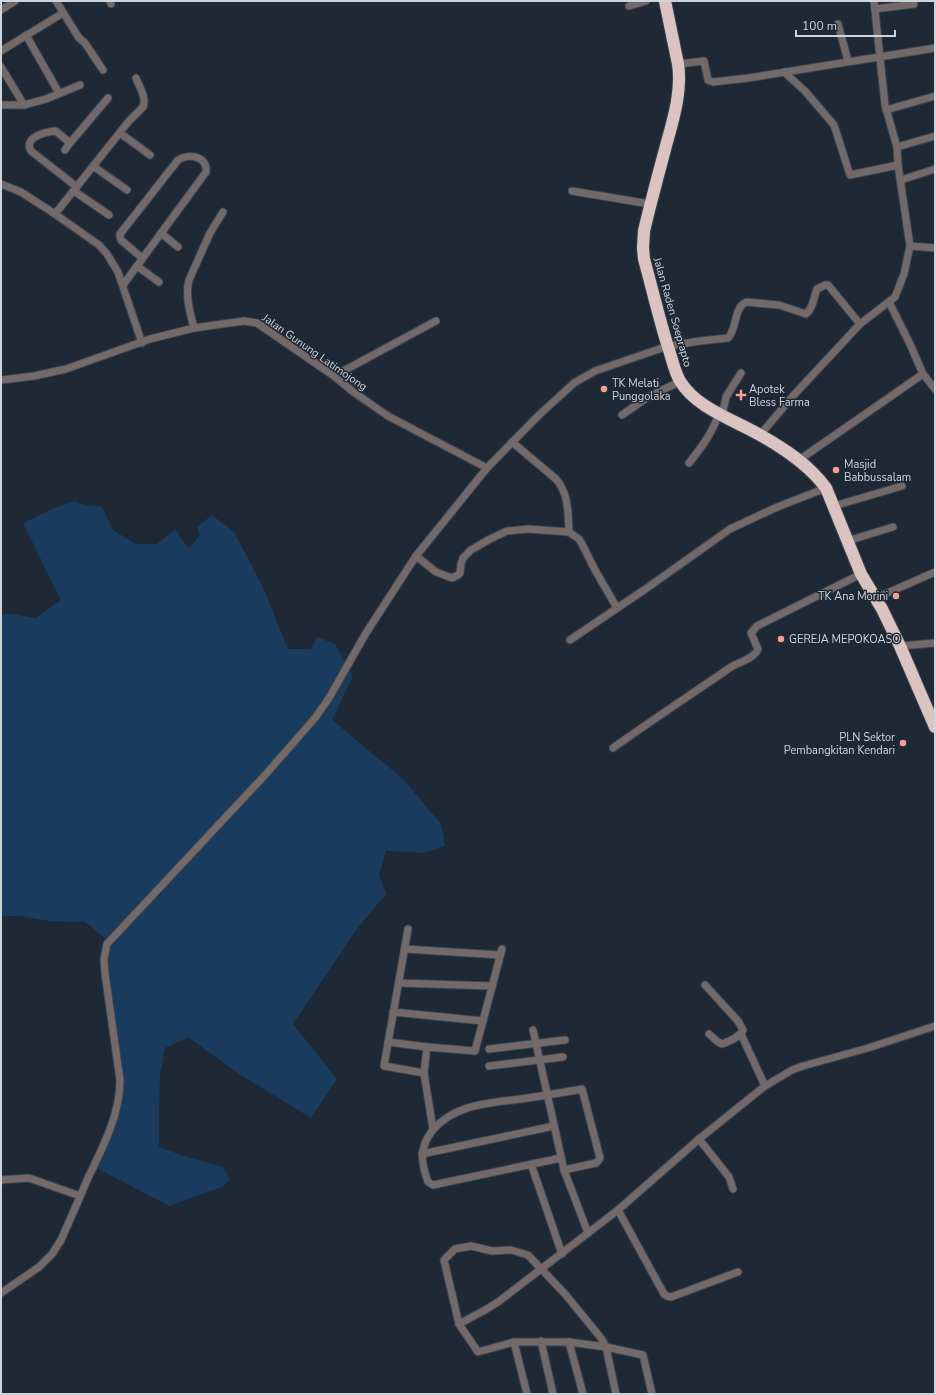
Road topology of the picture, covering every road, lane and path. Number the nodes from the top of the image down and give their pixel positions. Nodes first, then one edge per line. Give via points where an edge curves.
1 (15, 1) edge
2 (56, 1) edge
3 (646, 1) edge
4 (665, 1) edge
5 (874, 1) edge
6 (914, 4) dead end
7 (629, 6) dead end
8 (875, 9) junction
9 (1, 10) edge
10 (63, 13) junction
11 (838, 24) dead end
12 (26, 35) junction
13 (935, 48) edge
14 (1, 51) edge
15 (880, 57) junction
16 (848, 61) junction
17 (678, 64) junction
18 (1, 67) edge
19 (103, 70) dead end
20 (784, 72) junction
21 (136, 78) dead end
22 (80, 85) dead end
23 (59, 93) junction
24 (935, 96) edge
25 (108, 98) dead end
26 (1, 105) edge
27 (24, 105) junction
28 (886, 110) junction
29 (120, 133) junction
30 (935, 136) edge
31 (70, 144) junction
32 (897, 147) junction
33 (65, 150) dead end
34 (150, 155) dead end
35 (898, 165) junction
36 (93, 166) junction
37 (935, 169) edge
38 (901, 180) junction
39 (1, 184) edge
40 (75, 189) junction
41 (127, 190) dead end
42 (572, 191) dead end
43 (650, 204) junction
44 (223, 212) dead end
45 (55, 214) junction
46 (109, 215) dead end
47 (161, 233) junction
48 (178, 246) dead end
49 (910, 246) junction
50 (935, 248) edge
51 (142, 258) junction
52 (137, 266) junction
53 (159, 282) dead end
54 (123, 285) junction
55 (889, 302) junction
56 (436, 321) dead end
57 (860, 324) junction
58 (194, 328) junction
59 (142, 342) junction
60 (668, 346) junction
61 (741, 373) dead end
62 (923, 374) junction
63 (334, 376) junction
64 (1, 380) edge
65 (680, 381) junction
66 (935, 389) edge
67 (622, 415) dead end
68 (721, 415) junction
69 (760, 435) junction
70 (512, 442) junction
71 (799, 460) junction
72 (689, 463) dead end
73 (487, 468) junction
74 (902, 486) dead end
75 (826, 488) junction
76 (834, 506) junction
77 (893, 526) dead end
78 (569, 532) junction
79 (847, 541) junction
80 (416, 556) junction
81 (935, 572) edge
82 (861, 574) junction
83 (876, 598) junction
84 (618, 608) junction
85 (570, 640) dead end
86 (935, 643) edge
87 (900, 646) junction
88 (935, 724) edge
89 (613, 748) dead end
90 (408, 928) dead end
91 (404, 949) junction
92 (399, 983) junction
93 (705, 985) dead end
94 (492, 986) junction
95 (394, 1012) junction
96 (483, 1021) junction
97 (935, 1026) edge
98 (533, 1030) dead end
99 (709, 1034) dead end
100 (741, 1034) junction
101 (565, 1040) dead end
102 (388, 1042) junction
103 (536, 1044) junction
104 (427, 1047) junction
105 (489, 1050) dead end
106 (564, 1057) dead end
107 (540, 1061) junction
108 (489, 1066) dead end
109 (424, 1073) junction
110 (765, 1086) junction
111 (548, 1095) junction
112 (554, 1126) junction
113 (433, 1129) junction
114 (699, 1139) junction
115 (422, 1154) junction
116 (561, 1158) junction
117 (531, 1164) junction
118 (564, 1170) junction
119 (1, 1180) edge
120 (733, 1189) dead end
121 (80, 1196) junction
122 (618, 1210) junction
123 (588, 1233) junction
124 (562, 1254) junction
125 (542, 1269) junction
126 (738, 1272) dead end
127 (1, 1293) edge
128 (459, 1324) junction
129 (541, 1341) junction
130 (514, 1342) junction
131 (569, 1342) junction
132 (606, 1347) junction
133 (527, 1394) edge
134 (553, 1394) edge
135 (583, 1394) edge
136 (616, 1394) edge
137 (652, 1394) edge

1 - 9 street
2 - 10 street
3 - 7 street
4 - 17 highway, Jalan Raden Soeprapto
5 - 8 street
6 - 8 street
8 - 15 street
10 - 12 street
10 - 19 street
11 - 16 street
12 - 14 street
12 - 23 street
13 - 15 street
15 - 16 street
15 - 28 street
16 - 20 street
17 - 20 street via 704,61 708,80 712,82
17 - 43 highway, Jalan Raden Soeprapto via 677,100
18 - 27 street
20 - 35 street via 805,91 834,125 850,175
21 - 29 street via 144,104
22 - 23 street
23 - 27 street
24 - 28 street
25 - 31 street
26 - 27 street
28 - 32 street
29 - 34 street
29 - 36 street
30 - 32 street
31 - 33 street
31 - 40 street via 57,132 52,131 33,138 28,146
32 - 35 street
35 - 38 street
36 - 40 street
36 - 41 street
37 - 38 street
38 - 49 street
39 - 45 street via 21,192
40 - 45 street
40 - 46 street
42 - 43 street
43 - 60 highway, Jalan Raden Soeprapto via 643,248
44 - 58 street via 210,233 187,288
45 - 54 street via 103,249 113,262
47 - 48 street
47 - 51 street
47 - 51 street via 206,172 206,165 198,157 186,156 178,160 120,234 121,240
49 - 50 street
49 - 55 street via 896,297
51 - 52 street
52 - 53 street
52 - 54 street
54 - 59 street
55 - 57 street
55 - 62 street
56 - 63 street
57 - 60 street via 828,285 824,285 817,289 811,308 806,314 778,304 746,302 738,310 732,334 728,338
57 - 69 street
58 - 59 street, Jalan Gunung Latimojong
58 - 63 street, Jalan Gunung Latimojong via 244,321 257,323
59 - 64 street, Jalan Gunung Latimojong via 66,369
60 - 65 highway, Jalan Raden Soeprapto
60 - 70 street via 584,376 567,388
61 - 68 street via 726,397
62 - 66 street
62 - 71 street
63 - 73 street, Jalan Gunung Latimojong via 388,416
65 - 67 street via 643,400
65 - 68 highway, Jalan Raden Soeprapto via 699,401
68 - 69 highway, Jalan Raden Soeprapto
68 - 72 street
69 - 71 highway, Jalan Raden Soeprapto
70 - 73 street
70 - 78 street via 560,484 568,506
71 - 75 highway, Jalan Raden Soeprapto
73 - 80 street
74 - 76 street
75 - 76 highway, Jalan Raden Soeprapto
75 - 84 street via 730,529
76 - 79 highway, Jalan Raden Soeprapto
77 - 79 street
78 - 80 street via 528,529 507,531 471,550 463,558 460,573 452,578 436,572
78 - 84 street via 579,539
79 - 82 highway, Jalan Raden Soeprapto
80 - 121 street via 315,718 107,944 104,958 105,973 120,1094 111,1128
81 - 83 street
82 - 83 highway, Jalan Raden Soeprapto
82 - 89 street via 757,626 751,633 758,649 755,654 732,666
83 - 87 highway, Jalan Raden Soeprapto
84 - 85 street
86 - 87 street
87 - 88 highway, Jalan Raden Soeprapto
90 - 91 street
91 - 92 street
91 - 94 street via 501,952
92 - 94 street
92 - 95 street
93 - 100 street via 738,1021 743,1030
94 - 96 street
95 - 96 street
95 - 102 street
96 - 104 street via 476,1051
97 - 110 street via 803,1066
98 - 103 street
99 - 100 street via 722,1044
100 - 110 street
101 - 103 street
102 - 104 street
102 - 109 street via 384,1066
103 - 105 street
103 - 107 street
104 - 109 street
106 - 107 street
107 - 108 street
107 - 111 street
109 - 113 street
110 - 114 street
111 - 112 street
111 - 113 street via 479,1104 454,1113
111 - 118 street via 582,1089 600,1158 596,1163
112 - 115 street
112 - 116 street
113 - 115 street via 423,1145
114 - 120 street via 729,1177
114 - 122 street
115 - 117 street via 426,1176 432,1185
116 - 117 street
116 - 118 street
117 - 124 street
118 - 123 street
119 - 121 street via 29,1178
121 - 127 street via 61,1240 52,1254 39,1267
122 - 123 street
122 - 126 street via 667,1296 671,1297
123 - 124 street
124 - 125 street
125 - 128 street via 486,1310
125 - 128 street via 528,1256 511,1250 492,1251 472,1246 455,1249 444,1260
125 - 132 street
128 - 130 street via 478,1352
129 - 130 street
129 - 131 street
129 - 134 street
130 - 133 street
131 - 132 street
131 - 135 street
132 - 136 street
132 - 137 street via 643,1355

